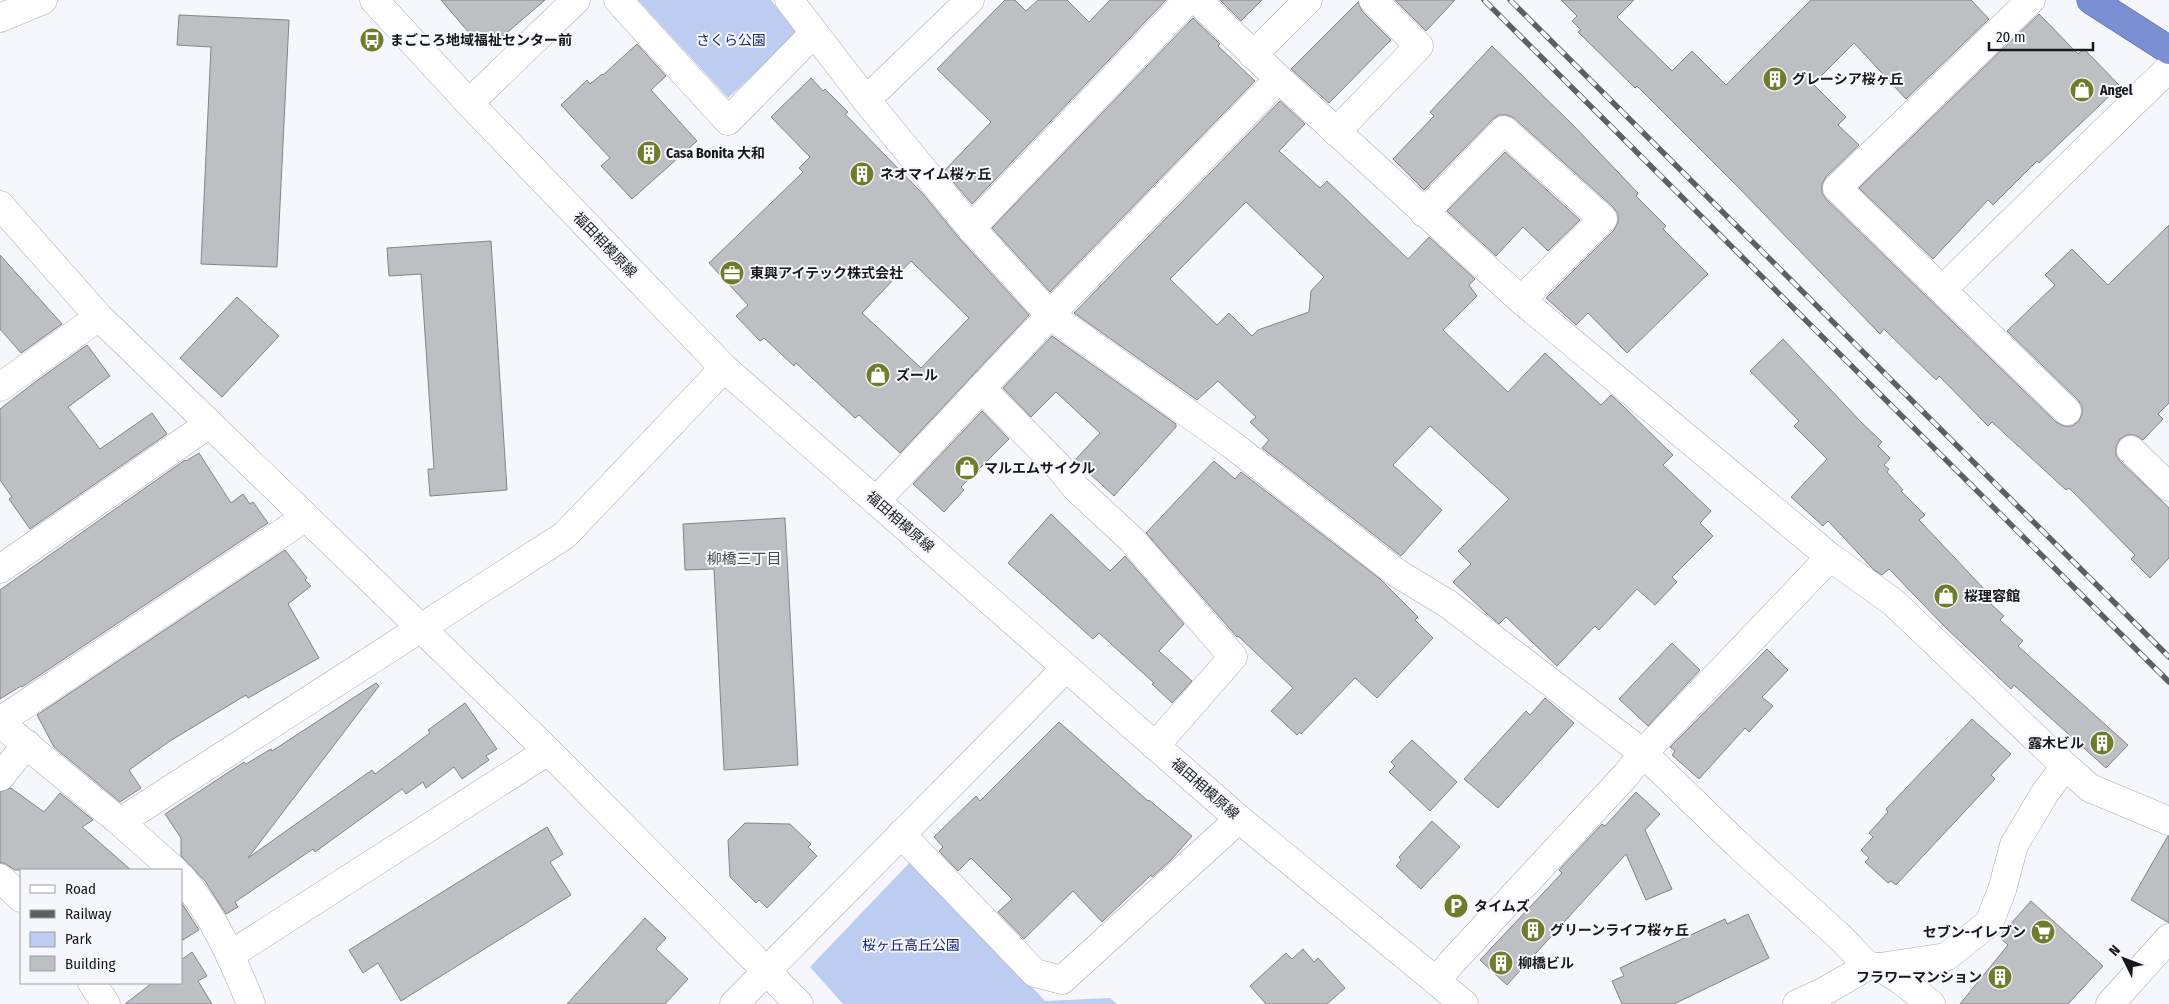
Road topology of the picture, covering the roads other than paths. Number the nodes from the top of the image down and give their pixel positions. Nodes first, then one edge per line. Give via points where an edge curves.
1 (43, 0) edge
2 (374, 0) edge
3 (576, 0) edge
4 (618, 0) edge
5 (789, 0) edge
6 (970, 0) edge
7 (1188, 0) edge
8 (1197, 0) edge
9 (1308, 0) edge
10 (1373, 0) edge
11 (2031, 0) edge
12 (2091, 0) edge
13 (0, 18) edge
14 (814, 33) junction
15 (2169, 50) edge
16 (1253, 55) junction
17 (2169, 68) edge
18 (1279, 79) junction
19 (866, 100) junction
20 (469, 103) junction
21 (1336, 132) junction
22 (0, 205) edge
23 (1424, 213) junction
24 (972, 228) junction
25 (1942, 290) junction
26 (1521, 300) junction
27 (1050, 315) junction
28 (99, 317) junction
29 (724, 368) junction
30 (0, 387) edge
31 (981, 388) junction
32 (2067, 411) dead end
33 (209, 424) junction
34 (2131, 450) dead end
35 (2164, 474) edge
36 (876, 501) junction
37 (306, 517) junction
38 (1830, 557) junction
39 (0, 569) edge
40 (422, 629) junction
41 (1066, 668) junction
42 (0, 722) edge
43 (27, 744) junction
44 (1156, 746) junction
45 (548, 751) junction
46 (1643, 753) junction
47 (2065, 766) junction
48 (0, 777) edge
49 (1239, 819) junction
50 (2169, 821) edge
51 (120, 822) junction
52 (901, 834) junction
53 (173, 869) edge
54 (0, 878) edge
55 (182, 878) edge
56 (20, 897) edge
57 (2169, 938) edge
58 (230, 955) junction
59 (1874, 966) junction
60 (765, 971) junction
61 (1436, 981) junction
62 (93, 984) edge
63 (106, 1004) edge
64 (251, 1004) edge
65 (734, 1004) edge
66 (799, 1004) edge
67 (1464, 1004) edge
68 (1797, 1004) edge
69 (1931, 1004) edge
70 (2110, 1004) edge

1 - 13 street
2 - 20 street, 福田相模原線
3 - 20 street
4 - 14 street via 728,121
5 - 14 street
6 - 19 street
7 - 24 street
8 - 16 street
9 - 16 street
10 - 21 street via 1419,46
11 - 25 street via 1837,188
12 - 15 highway
14 - 19 street
16 - 18 street
17 - 25 street
18 - 21 street
18 - 27 street
19 - 24 street
20 - 29 street, 福田相模原線
21 - 23 street
22 - 28 street
23 - 26 street
23 - 26 street via 1504,130 1603,219
24 - 27 street
25 - 32 street
26 - 38 street
27 - 31 street
27 - 46 street via 1231,444 1397,573 1448,604
28 - 30 street
28 - 33 street
29 - 36 street, 福田相模原線
29 - 40 street via 565,535
31 - 36 street
31 - 44 street via 1076,488 1132,540 1233,657
33 - 37 street
33 - 39 street
34 - 35 street
36 - 41 street, 福田相模原線
37 - 40 street
37 - 42 street
38 - 46 street
38 - 47 street via 1893,602
40 - 45 street
40 - 51 street
41 - 44 street, 福田相模原線
41 - 52 street
42 - 43 street
43 - 48 street
43 - 51 street
44 - 49 street, 福田相模原線
45 - 58 street
45 - 60 street
46 - 59 street via 1736,843
46 - 61 street
47 - 50 street via 2090,788
47 - 59 street via 2014,845 1989,923 1946,957
49 - 52 street via 1062,980 1035,973
49 - 61 street, 福田相模原線
51 - 53 street
52 - 60 street
54 - 56 street
55 - 58 street via 200,901
57 - 70 street
58 - 64 street
59 - 68 street
59 - 69 street via 1902,981
60 - 65 street
60 - 66 street
61 - 67 street, 福田相模原線
62 - 63 street

